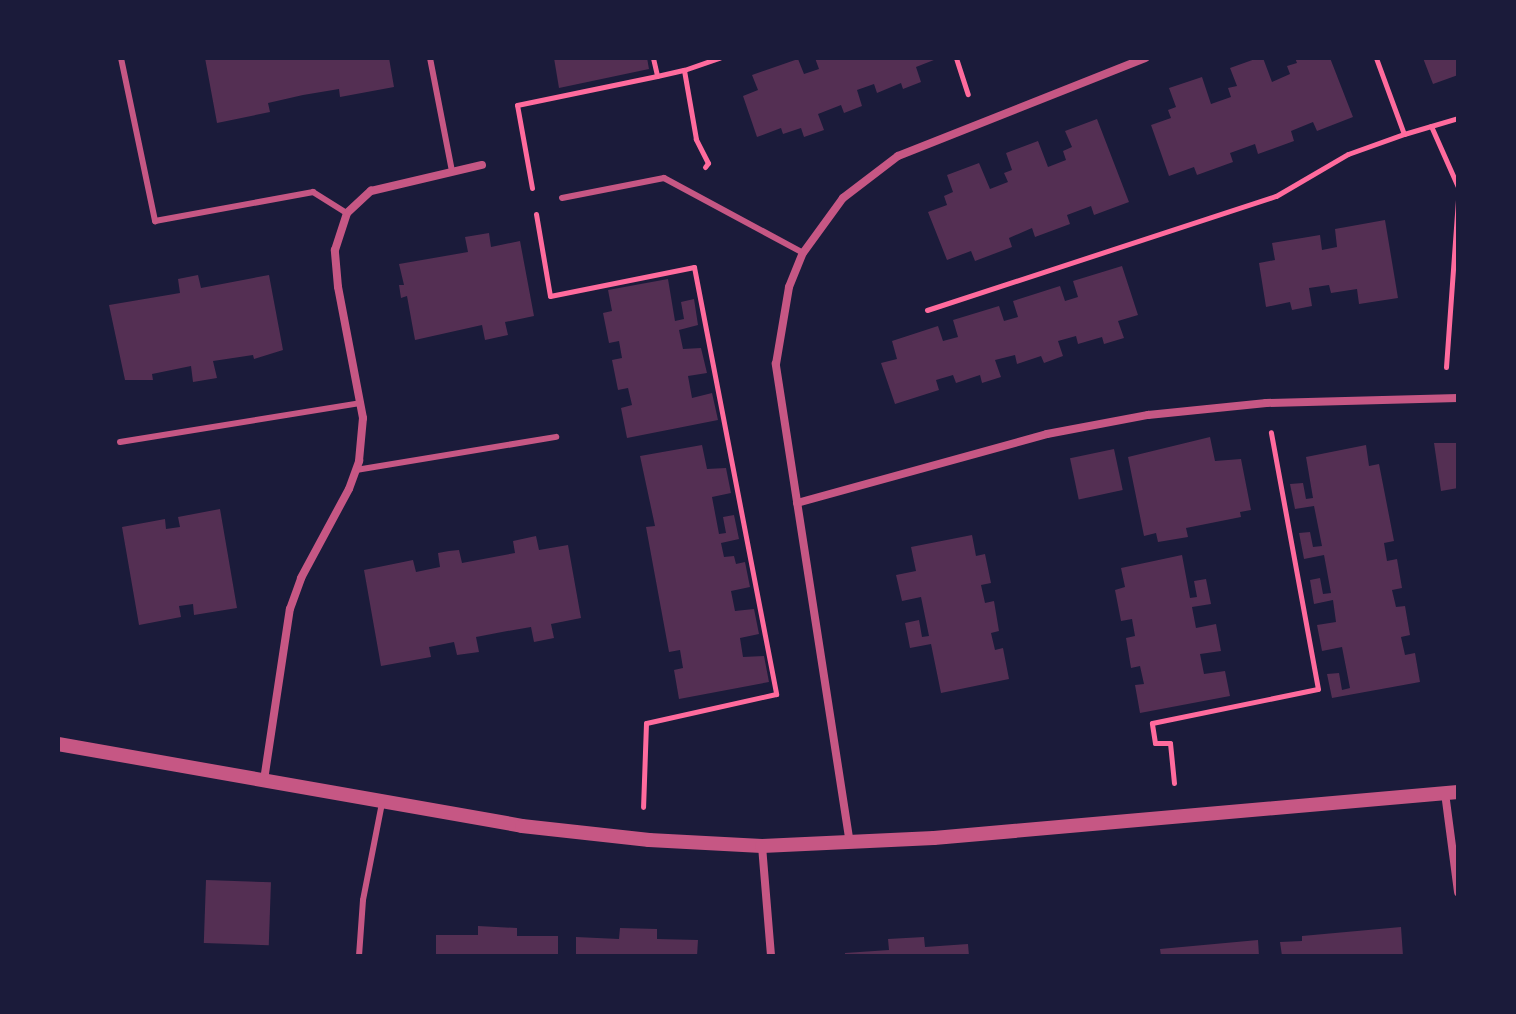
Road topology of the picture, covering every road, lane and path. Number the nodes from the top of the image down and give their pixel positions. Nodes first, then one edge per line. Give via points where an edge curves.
1 (121, 58) edge
2 (430, 58) edge
3 (653, 58) edge
4 (719, 58) edge
5 (956, 58) edge
6 (1145, 58) edge
7 (1376, 58) edge
8 (684, 70) junction
9 (657, 76) junction
10 (1458, 118) edge
11 (978, 122) junction
12 (1431, 125) junction
13 (1404, 134) junction
14 (482, 165) dead end
15 (452, 171) junction
16 (1458, 187) edge
17 (687, 192) junction
18 (533, 193) dead end
19 (562, 198) dead end
20 (1458, 198) edge
21 (535, 208) dead end
22 (347, 213) junction
23 (1456, 245) edge
24 (803, 253) junction
25 (927, 310) dead end
26 (1444, 396) junction
27 (1458, 398) edge
28 (360, 403) junction
29 (1266, 403) junction
30 (556, 437) dead end
31 (120, 442) dead end
32 (356, 470) junction
33 (797, 503) junction
34 (58, 744) edge
35 (264, 780) junction
36 (1451, 793) edge
37 (382, 803) junction
38 (1178, 816) junction
39 (642, 840) junction
40 (850, 844) junction
41 (762, 846) junction
42 (1458, 892) edge
43 (359, 956) edge
44 (771, 956) edge

1 - 22 lane via 155,221 313,192
2 - 15 lane
3 - 9 path
4 - 8 path
5 - 11 path
6 - 11 street
7 - 13 path
8 - 9 path
8 - 17 path via 696,139 708,163
9 - 18 path via 517,105
10 - 12 path
11 - 24 street via 887,164 843,198
12 - 13 path
12 - 16 path
13 - 25 path via 1348,154 1276,196
14 - 15 street
15 - 22 street via 371,191
17 - 19 lane via 664,178
17 - 24 lane
20 - 23 path
21 - 39 path via 550,296 694,267 776,694 646,723
22 - 28 street via 335,250
23 - 26 path
24 - 33 street via 789,287 776,364
26 - 27 street
26 - 29 street
28 - 31 lane
28 - 32 street
29 - 33 street via 1148,415 1047,434
29 - 38 path via 1318,689 1152,723 1155,743 1170,743
30 - 32 lane
32 - 35 street via 290,609
33 - 40 street
34 - 35 street
35 - 37 street
36 - 38 street
36 - 42 street
37 - 39 street
37 - 43 lane via 363,900
38 - 40 street
39 - 41 street
40 - 41 street
41 - 44 street

